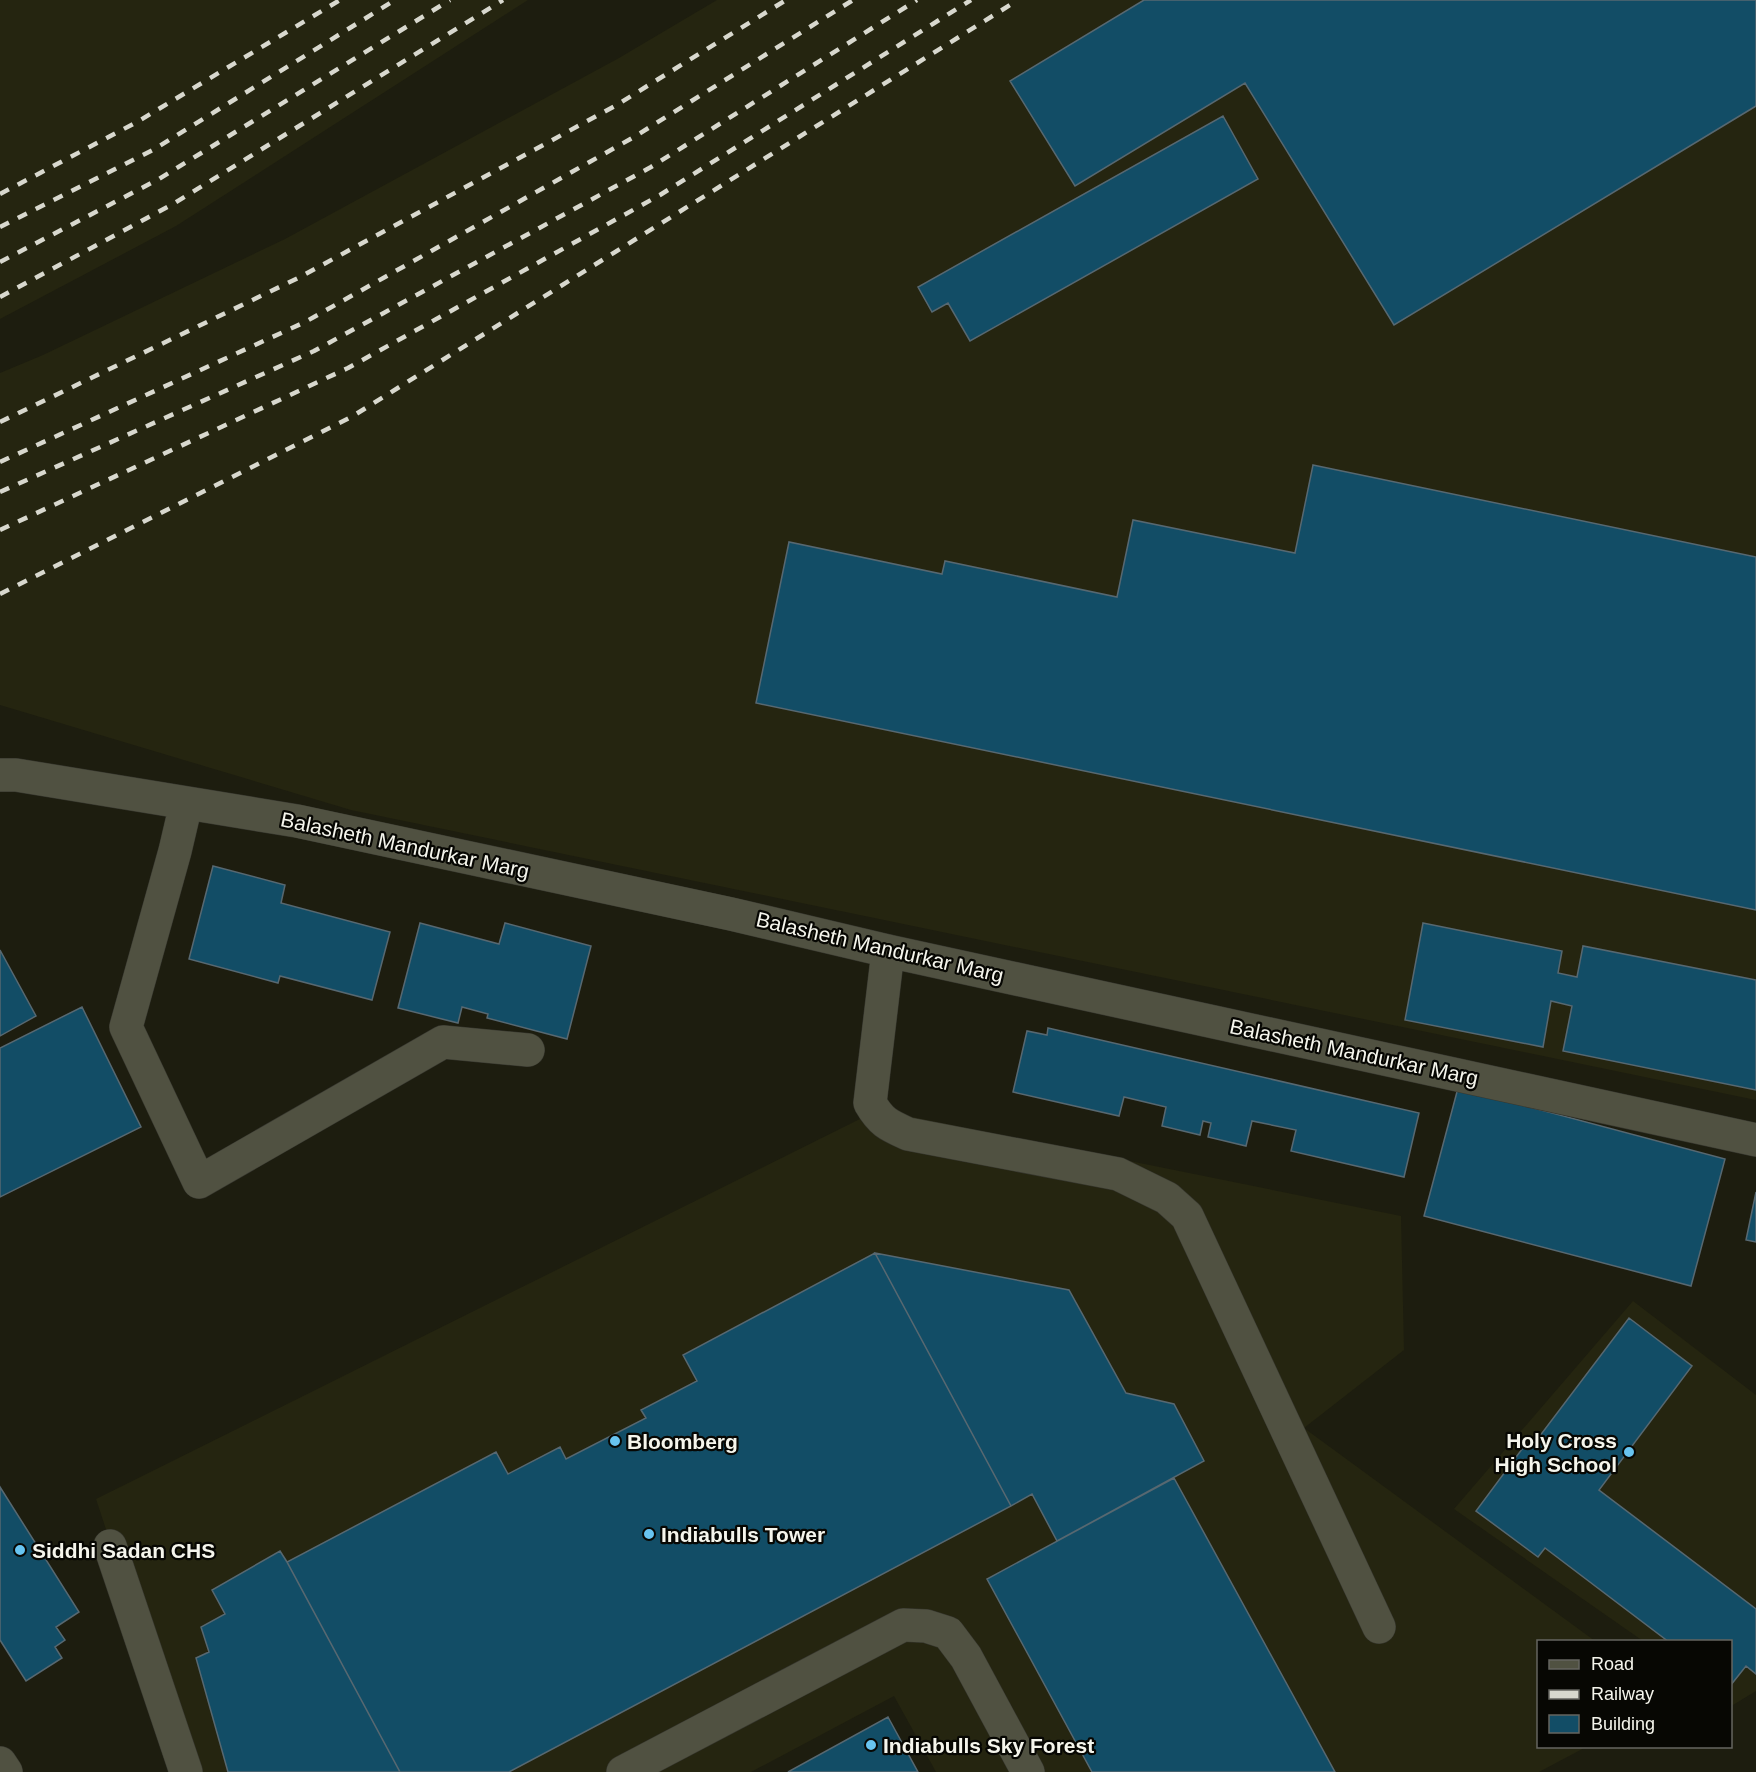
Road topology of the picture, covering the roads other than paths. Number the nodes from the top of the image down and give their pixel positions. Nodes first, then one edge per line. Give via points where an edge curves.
1 (0, 775) edge
2 (186, 804) junction
3 (888, 951) junction
4 (528, 1050) dead end
5 (1756, 1140) edge
6 (110, 1546) dead end
7 (1379, 1627) dead end
8 (0, 1763) edge
9 (6, 1772) edge
10 (186, 1772) edge
11 (623, 1772) edge
12 (1028, 1772) edge

1 - 2 street, Balasheth Mandurkar Marg
2 - 3 street, Balasheth Mandurkar Marg via 297,821
2 - 4 street via 126,1027 199,1182 443,1042
3 - 5 street, Balasheth Mandurkar Marg
3 - 7 street via 870,1103 878,1117 908,1134 1118,1174 1167,1198 1187,1216
6 - 10 street
8 - 9 street
11 - 12 street via 903,1625 926,1626 948,1633 966,1657

